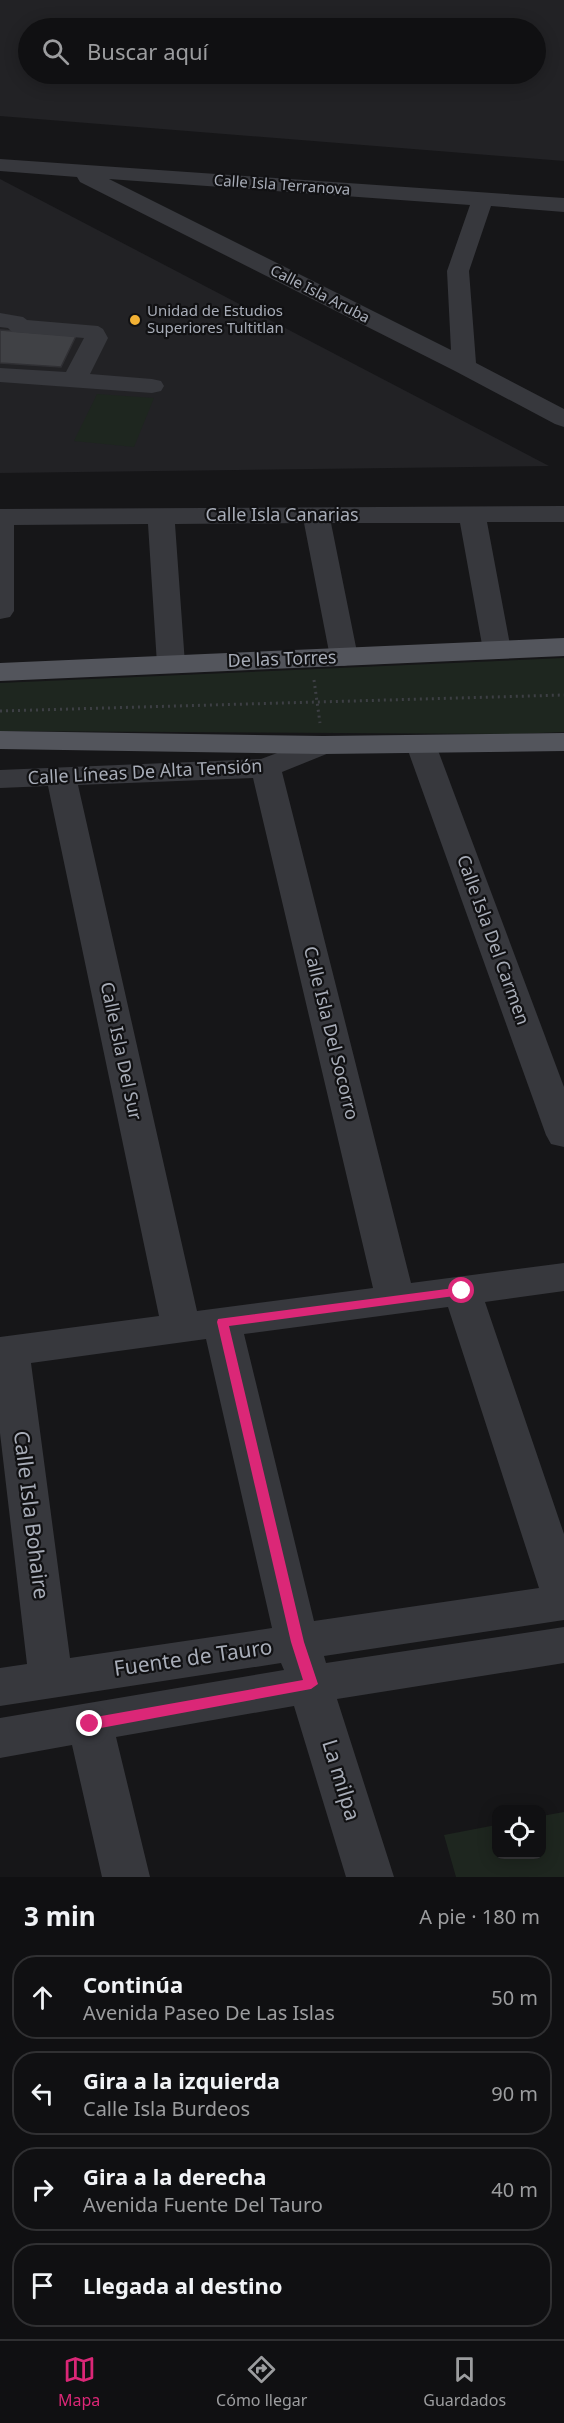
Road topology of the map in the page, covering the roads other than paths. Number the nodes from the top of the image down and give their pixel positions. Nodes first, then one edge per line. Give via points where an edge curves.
1 (0, 165) edge
2 (75, 171) junction
3 (483, 198) junction
4 (564, 205) edge
5 (0, 320) edge
6 (465, 366) junction
7 (0, 375) edge
8 (74, 381) junction
9 (152, 386) dead end
10 (564, 419) edge
11 (472, 514) junction
12 (564, 514) edge
13 (316, 515) junction
14 (161, 516) junction
15 (0, 517) edge
16 (0, 611) edge
17 (564, 647) edge
18 (496, 650) junction
19 (344, 657) junction
20 (171, 664) junction
21 (0, 672) edge
22 (0, 740) edge
23 (564, 742) edge
24 (323, 745) junction
25 (422, 745) junction
26 (266, 768) junction
27 (61, 776) junction
28 (0, 779) edge
29 (564, 1135) edge
30 (564, 1277) edge
31 (462, 1291) junction
32 (395, 1298) junction
33 (222, 1322) junction
34 (181, 1326) junction
35 (5, 1351) edge
36 (564, 1599) edge
37 (297, 1642) junction
38 (564, 1645) edge
39 (51, 1679) junction
40 (311, 1684) junction
41 (0, 1687) edge
42 (90, 1724) junction
43 (0, 1738) edge
44 (126, 1877) edge
45 (370, 1877) edge

1 - 2 street, Calle Isla Terranova
2 - 3 street, Calle Isla Terranova
2 - 6 street, Calle Isla Aruba
3 - 4 street, Calle Isla Terranova
3 - 6 street via 458,271
5 - 8 street via 15,322 20,327 95,334
6 - 10 street, Calle Isla Aruba
7 - 8 street
8 - 9 street via 111,387
11 - 12 street, Calle Isla Canarias
11 - 13 street, Calle Isla Canarias
11 - 18 street
13 - 14 street, Calle Isla Canarias
13 - 19 street
14 - 15 street, Calle Isla Canarias
14 - 20 street
15 - 16 street
17 - 18 main road, De las Torres
18 - 19 main road, De las Torres
19 - 20 main road, De las Torres
20 - 21 main road, De las Torres
22 - 24 main road, Calle Líneas De Alta Tensión
23 - 25 main road, Calle Líneas De Alta Tensión
24 - 25 main road, Calle Líneas De Alta Tensión
24 - 26 street, Calle Líneas De Alta Tensión
25 - 29 street, Calle Isla Del Carmen
26 - 27 street, Calle Líneas De Alta Tensión
26 - 32 street, Calle Isla Del Socorro
27 - 28 street, Calle Líneas De Alta Tensión
27 - 34 street, Calle Isla Del Sur
30 - 31 street
31 - 32 street
31 - 36 street
32 - 33 street
33 - 34 street
33 - 37 street, La milpa
34 - 35 street
35 - 39 street, Calle Isla Bohaire
36 - 37 street, Fuente de Tauro
37 - 39 street, Fuente de Tauro
37 - 40 street, La milpa
38 - 40 street
39 - 41 street, Fuente de Tauro
40 - 42 street
40 - 45 street, La milpa
42 - 43 street
42 - 44 street

